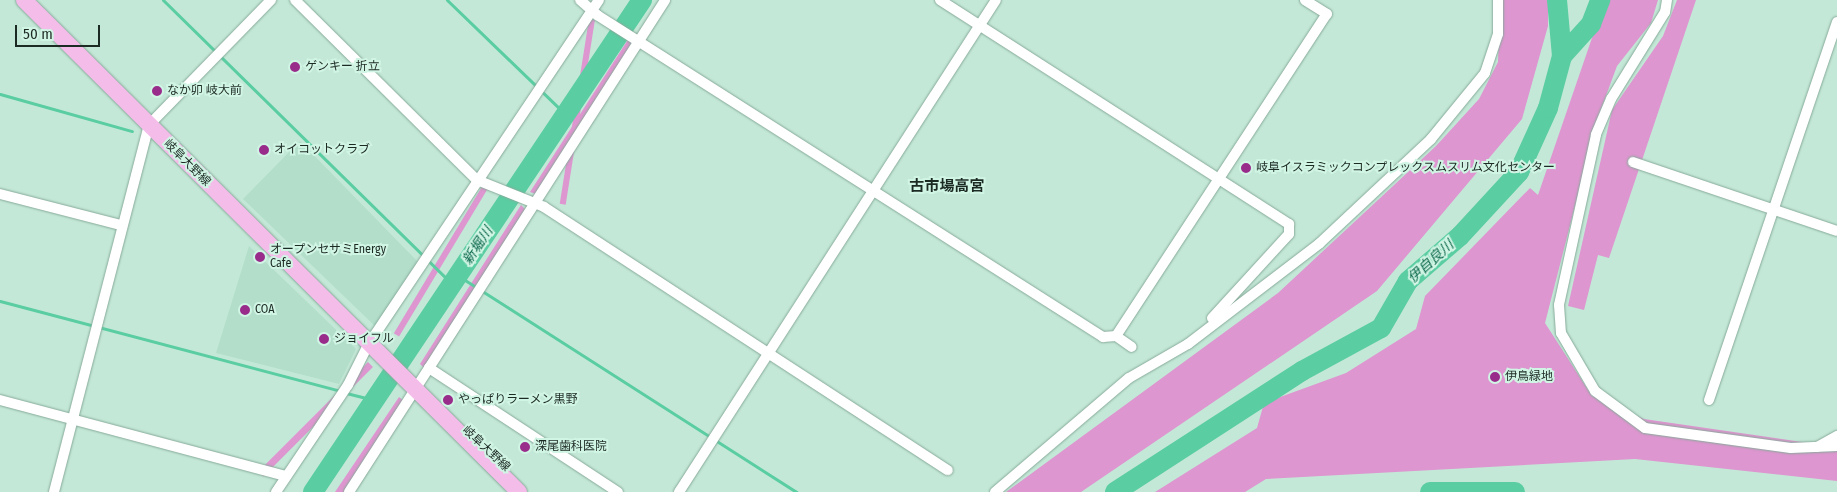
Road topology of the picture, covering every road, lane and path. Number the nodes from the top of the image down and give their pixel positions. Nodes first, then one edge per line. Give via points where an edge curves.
1 (24, 0) edge
2 (271, 0) edge
3 (295, 0) edge
4 (580, 0) edge
5 (599, 0) edge
6 (665, 0) edge
7 (940, 0) edge
8 (996, 0) edge
9 (1305, 0) edge
10 (1498, 0) edge
11 (1667, 0) edge
12 (594, 13) junction
13 (1837, 25) edge
14 (980, 26) junction
15 (636, 38) junction
16 (149, 126) junction
17 (1633, 162) dead end
18 (1218, 179) junction
19 (477, 180) junction
20 (873, 188) junction
21 (0, 194) edge
22 (529, 200) junction
23 (1773, 209) junction
24 (121, 225) junction
25 (1837, 231) edge
26 (1116, 336) junction
27 (372, 344) junction
28 (1188, 344) junction
29 (1132, 347) dead end
30 (766, 355) junction
31 (429, 368) junction
32 (417, 388) junction
33 (0, 400) edge
34 (1709, 400) dead end
35 (72, 420) junction
36 (1837, 436) edge
37 (1837, 446) edge
38 (1812, 450) junction
39 (948, 470) dead end
40 (286, 476) junction
41 (54, 492) edge
42 (276, 492) edge
43 (349, 492) edge
44 (519, 492) edge
45 (532, 492) edge
46 (618, 492) edge
47 (678, 492) edge
48 (995, 492) edge

1 - 16 main road, 岐阜大野線
2 - 16 street
3 - 19 street
4 - 12 street
5 - 12 street
6 - 15 street
7 - 14 street
8 - 14 street
9 - 18 street via 1326,14
10 - 28 street via 1498,34 1485,73 1456,113 1320,243
11 - 38 street via 1665,12 1611,99 1596,136 1559,305 1561,333 1596,391 1645,428
12 - 15 street
12 - 19 street
13 - 23 street
14 - 18 street
14 - 20 street
15 - 20 street
15 - 22 street
16 - 24 street
16 - 27 main road, 岐阜大野線
17 - 23 street
18 - 26 street
18 - 28 street via 1289,224 1289,234
19 - 22 street
19 - 27 street
20 - 26 street via 1103,337
20 - 30 street
21 - 24 street
22 - 30 street
22 - 31 street via 484,285
23 - 25 street
23 - 34 street
24 - 35 street
26 - 29 street
27 - 32 main road, 岐阜大野線
27 - 40 street
28 - 48 street via 1129,378
30 - 39 street
30 - 47 street
31 - 32 street
31 - 46 street
32 - 43 street
32 - 44 main road, 岐阜大野線
32 - 45 main road, 岐阜大野線
33 - 35 street
35 - 40 street
35 - 41 street
36 - 38 street
37 - 38 street
40 - 42 street

